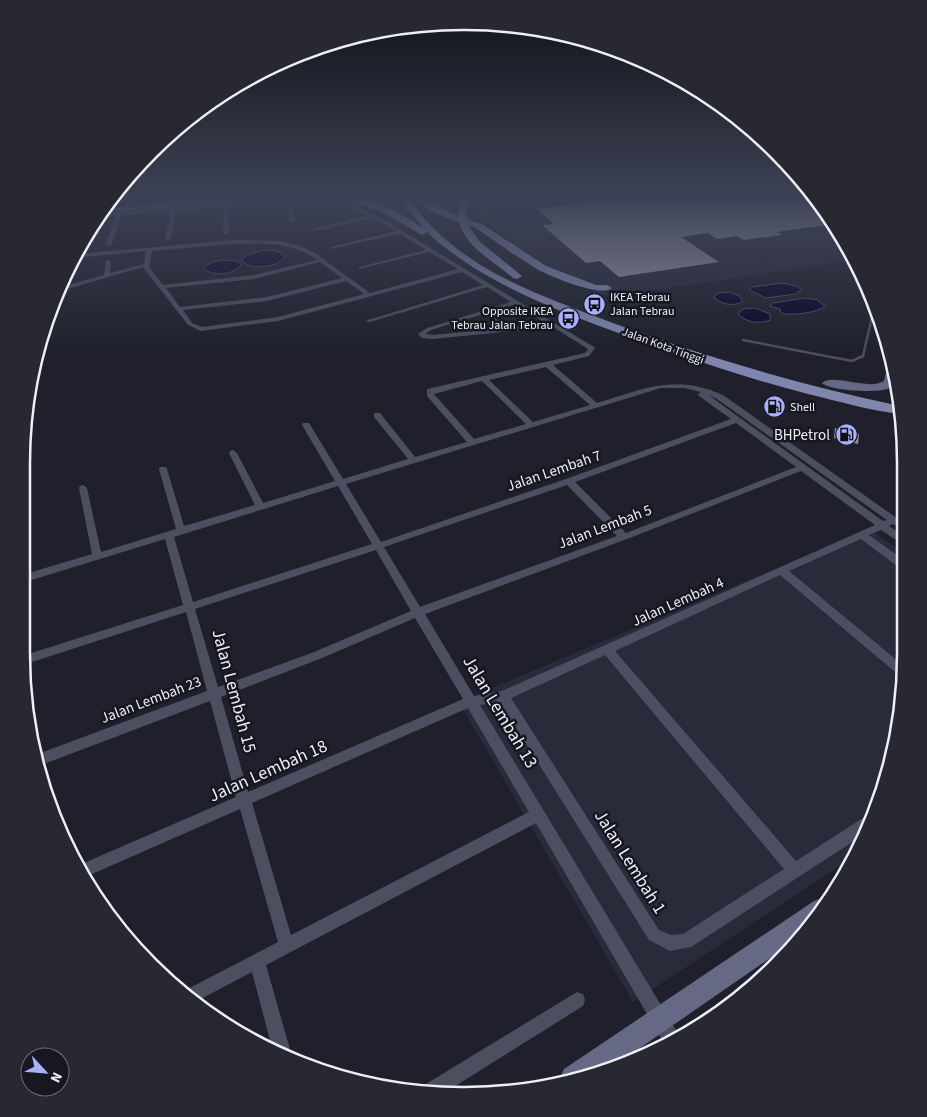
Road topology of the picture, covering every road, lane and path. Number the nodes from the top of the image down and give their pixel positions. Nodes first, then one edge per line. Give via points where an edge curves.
1 (158, 249) edge
2 (302, 249) edge
3 (450, 249) edge
4 (452, 249) edge
5 (472, 249) edge
6 (482, 249) edge
7 (513, 249) edge
8 (149, 250) junction
9 (430, 250) joint
10 (455, 252) junction
11 (84, 255) edge
12 (322, 260) junction
13 (108, 261) dead end
14 (146, 265) junction
15 (361, 268) dead end
16 (463, 270) junction
17 (107, 276) junction
18 (517, 276) junction
19 (346, 279) junction
20 (488, 285) junction
21 (68, 287) edge
22 (162, 287) junction
23 (607, 288) dead end
24 (369, 295) junction
25 (516, 302) junction
26 (179, 309) junction
27 (484, 312) junction
28 (368, 321) dead end
29 (554, 325) junction
30 (510, 330) junction
31 (547, 364) junction
32 (484, 378) junction
33 (889, 381) edge
34 (828, 382) junction
35 (692, 387) junction
36 (891, 396) edge
37 (596, 406) junction
38 (893, 409) edge
39 (377, 415) dead end
40 (738, 420) junction
41 (306, 425) dead end
42 (532, 425) junction
43 (473, 443) junction
44 (233, 453) dead end
45 (414, 461) junction
46 (803, 467) junction
47 (163, 469) dead end
48 (569, 480) junction
49 (340, 483) junction
50 (83, 488) dead end
51 (260, 506) junction
52 (894, 520) junction
53 (897, 522) edge
54 (882, 525) junction
55 (181, 531) junction
56 (168, 534) junction
57 (863, 535) junction
58 (897, 536) edge
59 (624, 537) junction
60 (378, 546) junction
61 (96, 556) junction
62 (897, 560) edge
63 (783, 572) junction
64 (30, 576) edge
65 (190, 607) junction
66 (417, 613) junction
67 (607, 650) junction
68 (30, 658) edge
69 (897, 667) edge
70 (215, 692) junction
71 (503, 696) junction
72 (470, 702) junction
73 (43, 758) edge
74 (243, 802) junction
75 (537, 815) junction
76 (860, 828) edge
77 (87, 869) edge
78 (794, 870) junction
79 (803, 922) edge
80 (286, 944) junction
81 (257, 960) junction
82 (195, 993) edge
83 (577, 1000) dead end
84 (660, 1019) junction
85 (669, 1035) edge
86 (280, 1046) edge
87 (586, 1069) edge
88 (438, 1086) edge

1 - 8 street
2 - 12 street
3 - 10 highway
4 - 10 highway, Jalan Kota Tinggi
5 - 18 highway, Jalan Kota Tinggi
6 - 18 highway
7 - 23 highway via 542,268 592,287
8 - 11 street
8 - 14 street
9 - 15 street
9 - 16 street
10 - 38 highway, Jalan Kota Tinggi via 554,305 661,347 849,400
12 - 19 street
12 - 22 street via 254,277
13 - 17 street
14 - 17 street
14 - 22 street
16 - 20 street
16 - 24 street
17 - 21 street
18 - 34 highway, Jalan Kota Tinggi via 576,304 670,339
19 - 24 street
19 - 26 street via 267,299
20 - 25 street
20 - 28 street
22 - 26 street
24 - 26 street via 272,320 201,329 190,324
25 - 27 street
25 - 29 street
27 - 30 street
27 - 30 street via 421,332 422,336
29 - 30 street
29 - 31 street via 592,350 587,355
31 - 32 street
31 - 37 street
32 - 42 street
32 - 43 street via 430,391
33 - 34 main road via 883,386 867,387
34 - 36 highway, Jalan Kota Tinggi
35 - 37 street via 660,386
35 - 40 street
35 - 52 street via 720,397
37 - 42 street
39 - 45 street
40 - 46 street
40 - 48 street, Jalan Lembah 7
41 - 49 street, Jalan Lembah 13
42 - 43 street
43 - 45 street
44 - 51 street
45 - 49 street
46 - 54 street
46 - 59 street, Jalan Lembah 5
47 - 55 street
48 - 59 street
48 - 60 street, Jalan Lembah 7
49 - 51 street
49 - 60 street, Jalan Lembah 13
50 - 61 street
51 - 55 street
52 - 53 street
52 - 54 street, Jalan Lembah 4
54 - 57 street, Jalan Lembah 4
54 - 58 street
55 - 56 street
56 - 61 street
56 - 65 street, Jalan Lembah 15
57 - 62 street
57 - 63 street, Jalan Lembah 4
59 - 66 street, Jalan Lembah 5
60 - 65 street, Jalan Lembah 7
60 - 66 street, Jalan Lembah 13
61 - 64 street
63 - 67 street, Jalan Lembah 4
63 - 69 street
65 - 68 street, Jalan Lembah 7
65 - 70 street, Jalan Lembah 15
66 - 70 street, Jalan Lembah 23 via 318,655
66 - 72 street, Jalan Lembah 13
67 - 71 street, Jalan Lembah 4
67 - 78 street
70 - 73 street, Jalan Lembah 23
70 - 74 street, Jalan Lembah 15
71 - 72 street, Jalan Lembah 4
71 - 78 street, Jalan Lembah 1 via 654,934 670,943 686,941
72 - 74 street, Jalan Lembah 18
72 - 75 street, Jalan Lembah 13
74 - 77 street, Jalan Lembah 18
74 - 80 street, Jalan Lembah 15
75 - 80 street
75 - 84 street, Jalan Lembah 13
76 - 78 street, Jalan Lembah 1
79 - 84 main road
80 - 81 street
81 - 82 street
81 - 86 street
83 - 88 street
84 - 85 street, Jalan Lembah 13
84 - 87 main road

